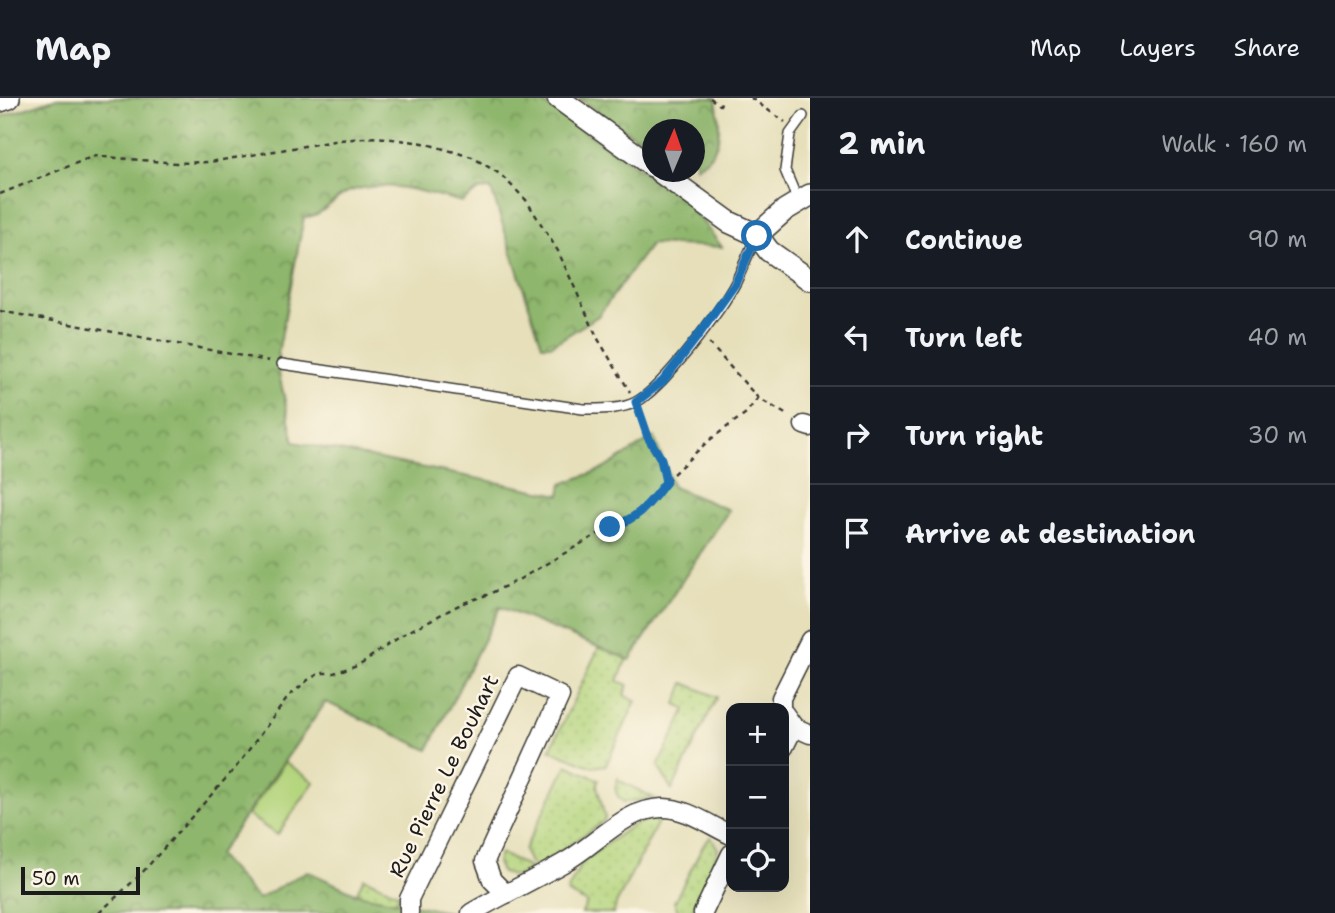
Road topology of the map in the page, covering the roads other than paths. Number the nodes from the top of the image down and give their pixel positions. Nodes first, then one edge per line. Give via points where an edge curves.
1 (9, 98) edge
2 (558, 98) edge
3 (0, 101) edge
4 (803, 116) dead end
5 (642, 158) edge
6 (674, 182) edge
7 (804, 199) edge
8 (757, 236) junction
9 (810, 280) edge
10 (282, 364) road end
11 (810, 640) edge
12 (781, 703) edge
13 (726, 833) edge
14 (726, 865) edge
15 (506, 894) junction
16 (409, 913) edge
17 (471, 913) edge
18 (703, 913) edge

1 - 3 street
2 - 5 street
4 - 7 lane via 790,134 785,170
6 - 8 street via 729,222
7 - 8 street
8 - 9 street via 769,251
8 - 10 lane via 735,284 700,333 663,381 636,402 610,409 583,409
11 - 12 street
13 - 15 street via 678,811 643,811
14 - 18 street
15 - 16 street, Rue Pierre Le Bouhart via 492,880 485,861 561,696 518,676 409,899
15 - 17 street

